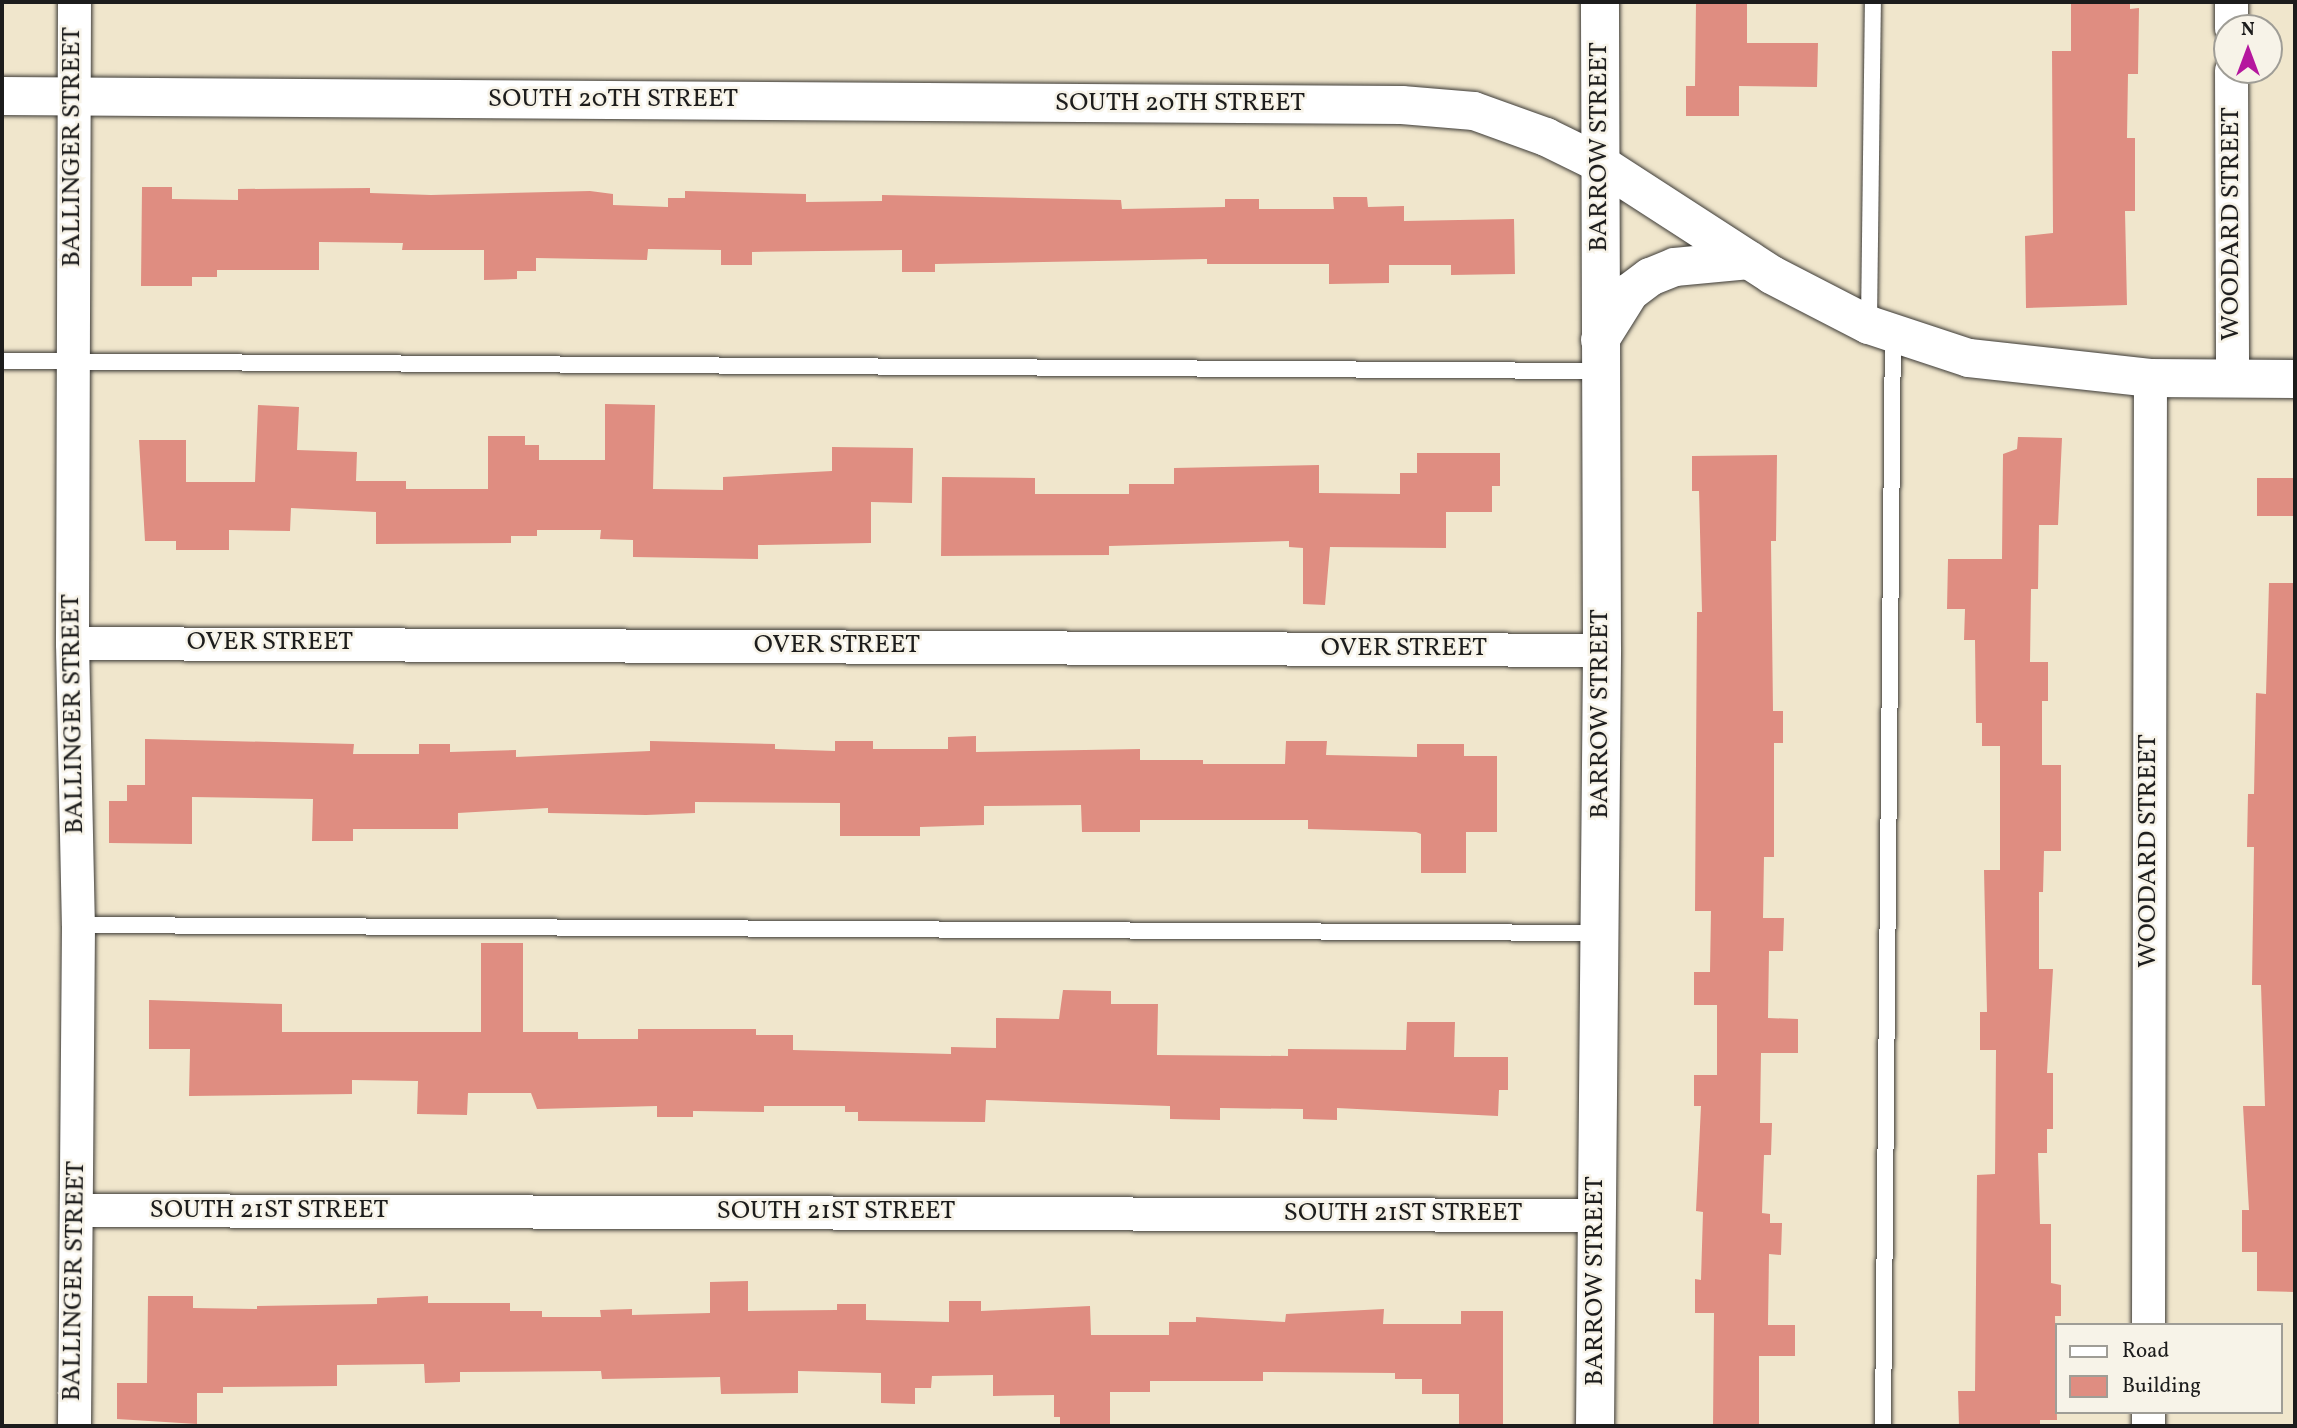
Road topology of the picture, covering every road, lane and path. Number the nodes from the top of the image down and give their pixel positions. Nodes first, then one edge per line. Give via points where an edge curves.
1 (74, 2) edge
2 (1600, 2) edge
3 (1873, 2) edge
4 (2231, 84) edge
5 (2, 96) edge
6 (73, 97) junction
7 (1599, 163) junction
8 (1749, 260) junction
9 (1881, 329) junction
10 (1600, 355) junction
11 (72, 360) junction
12 (2, 361) edge
13 (2150, 378) junction
14 (2232, 379) junction
15 (2295, 379) edge
16 (72, 642) junction
17 (1602, 650) junction
18 (78, 925) junction
19 (1599, 933) junction
20 (76, 1210) junction
21 (1596, 1215) junction
22 (2148, 1323) edge
23 (74, 1426) edge
24 (1595, 1426) edge
25 (1883, 1426) edge

1 - 6 street, BALLINGER STREET
2 - 7 street, BARROW STREET
3 - 9 lane
4 - 14 street, WOODARD STREET
5 - 6 street, SOUTH 20TH STREET
6 - 7 street, SOUTH 20TH STREET via 1402,106 1474,111 1546,136
6 - 11 street, BALLINGER STREET
7 - 8 street, SOUTH 20TH STREET
7 - 10 street, BARROW STREET
8 - 9 street, SOUTH 20TH STREET
8 - 10 street via 1675,267 1650,277 1630,292
9 - 13 street, SOUTH 20TH STREET via 1969,358
9 - 25 lane
10 - 11 lane
10 - 17 street, BARROW STREET
11 - 12 lane
11 - 16 street, BALLINGER STREET
13 - 14 street, SOUTH 20TH STREET
13 - 22 street, WOODARD STREET
14 - 15 street, SOUTH 20TH STREET
16 - 17 street, OVER STREET
16 - 18 street, BALLINGER STREET
17 - 19 street, BARROW STREET
18 - 19 lane
18 - 20 street, BALLINGER STREET
19 - 21 street, BARROW STREET
20 - 21 street, SOUTH 21ST STREET
20 - 23 street, BALLINGER STREET
21 - 24 street, BARROW STREET

